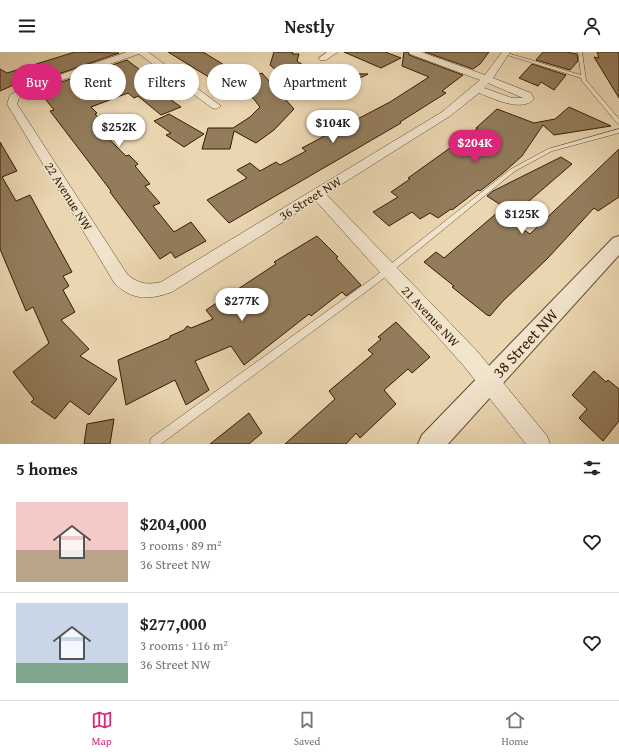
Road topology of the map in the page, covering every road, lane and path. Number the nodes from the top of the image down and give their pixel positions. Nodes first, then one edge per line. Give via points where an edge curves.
1 (136, 52) edge
2 (142, 52) edge
3 (334, 52) edge
4 (413, 52) edge
5 (580, 52) edge
6 (505, 53) edge
7 (323, 58) dead end
8 (584, 77) junction
9 (482, 85) junction
10 (216, 106) dead end
11 (619, 122) edge
12 (619, 131) edge
13 (317, 193) junction
14 (619, 243) edge
15 (389, 270) junction
16 (136, 290) joint
17 (489, 381) junction
18 (155, 442) dead end
19 (431, 444) edge
20 (540, 444) edge

1 - 16 street, 22 Avenue NW via 34,87 12,100 13,107 117,272 126,284
2 - 10 street
3 - 7 street
4 - 9 street
5 - 8 lane
6 - 8 lane
6 - 9 street, 36 Street NW
8 - 11 lane
9 - 13 street, 36 Street NW via 435,121
12 - 15 lane via 550,150 514,170
13 - 15 street, 21 Avenue NW
13 - 16 street, 36 Street NW via 166,286 147,292
14 - 17 street, 38 Street NW
15 - 17 street, 21 Avenue NW
15 - 18 lane
17 - 19 street, 38 Street NW
17 - 20 street, 21 Avenue NW

